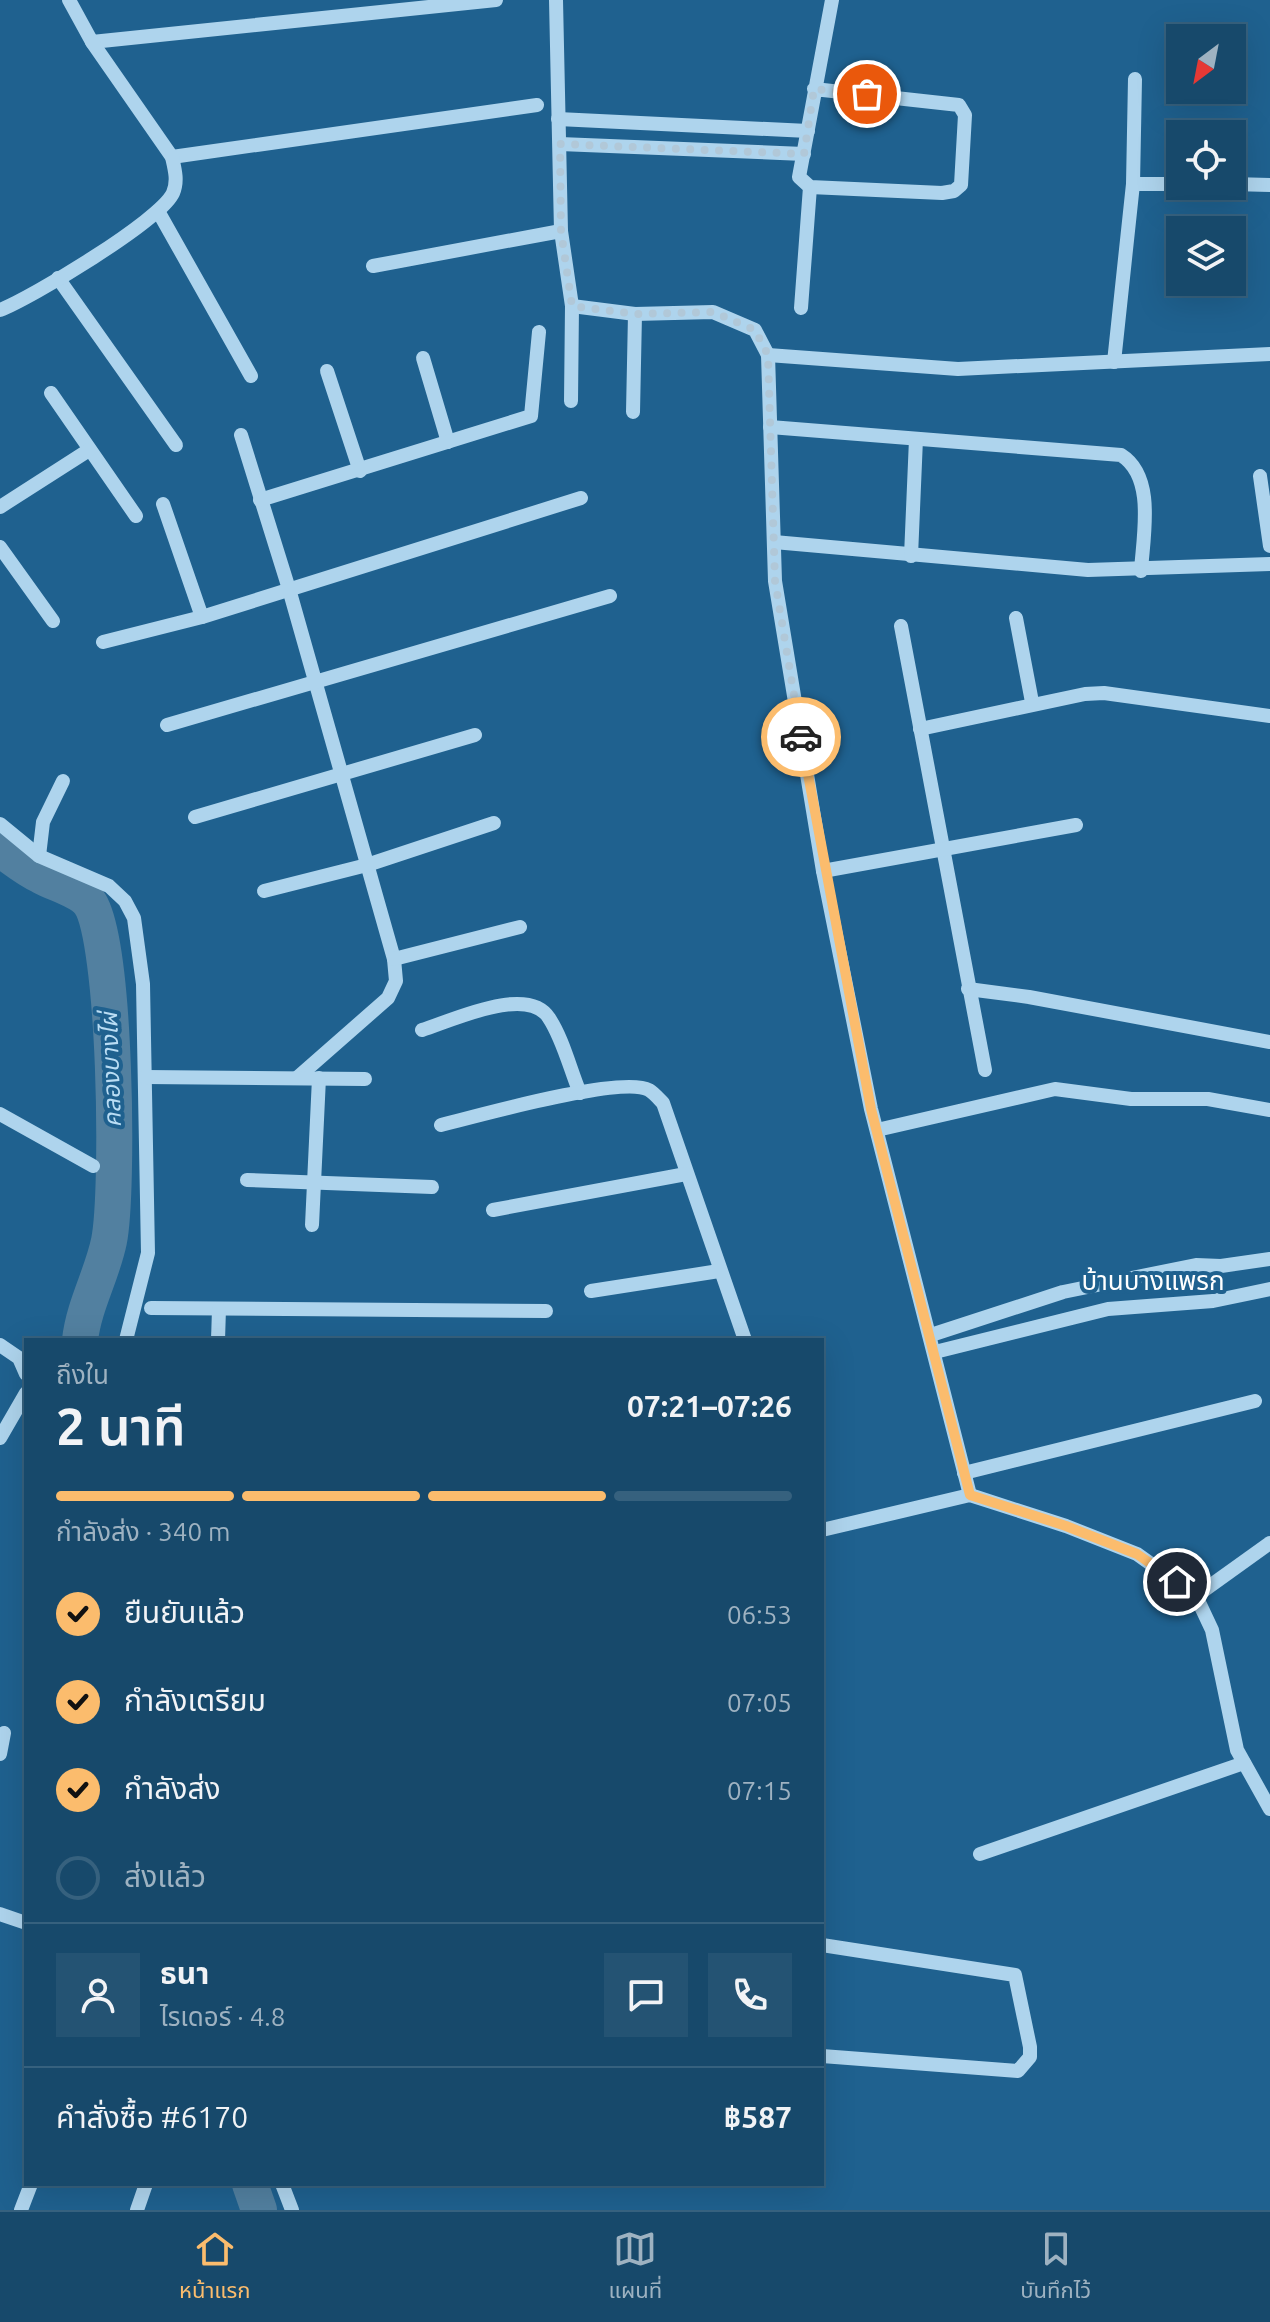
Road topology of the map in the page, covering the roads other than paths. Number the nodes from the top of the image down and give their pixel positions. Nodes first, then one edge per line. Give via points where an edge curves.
1 (69, 0) edge
2 (496, 0) edge
3 (556, 0) edge
4 (832, 0) edge
5 (92, 42) junction
6 (1135, 79) dead end
7 (814, 89) junction
8 (537, 105) dead end
9 (558, 119) junction
10 (808, 131) junction
11 (560, 144) junction
12 (804, 154) junction
13 (172, 157) junction
14 (1133, 184) junction
15 (1166, 184) edge
16 (1246, 184) edge
17 (1270, 185) edge
18 (810, 187) junction
19 (158, 211) junction
20 (561, 231) junction
21 (373, 266) dead end
22 (58, 278) junction
23 (4, 305) edge
24 (572, 306) junction
25 (801, 308) dead end
26 (635, 314) junction
27 (539, 332) dead end
28 (1270, 354) edge
29 (768, 355) junction
30 (423, 358) dead end
31 (1114, 362) junction
32 (327, 371) dead end
33 (251, 376) dead end
34 (51, 393) dead end
35 (571, 401) dead end
36 (633, 412) dead end
37 (770, 427) junction
38 (241, 435) dead end
39 (916, 439) junction
40 (448, 442) junction
41 (176, 445) dead end
42 (89, 450) junction
43 (360, 471) junction
44 (1260, 476) dead end
45 (581, 498) dead end
46 (260, 500) junction
47 (163, 504) dead end
48 (0, 507) edge
49 (136, 516) dead end
50 (774, 542) junction
51 (1270, 546) edge
52 (0, 547) edge
53 (911, 556) junction
54 (1270, 564) edge
55 (1141, 571) junction
56 (289, 589) junction
57 (610, 596) dead end
58 (202, 617) junction
59 (1016, 618) dead end
60 (53, 621) dead end
61 (901, 626) dead end
62 (103, 642) dead end
63 (313, 680) junction
64 (1032, 702) junction
65 (1270, 716) edge
66 (167, 725) dead end
67 (920, 729) junction
68 (475, 735) dead end
69 (340, 774) junction
70 (63, 781) dead end
71 (195, 817) dead end
72 (494, 823) dead end
73 (0, 824) edge
74 (1076, 825) dead end
75 (944, 848) junction
76 (39, 856) junction
77 (367, 865) junction
78 (823, 871) junction
79 (264, 891) dead end
80 (520, 927) dead end
81 (394, 959) junction
82 (968, 989) junction
83 (422, 1030) dead end
84 (1270, 1042) edge
85 (985, 1070) dead end
86 (145, 1077) junction
87 (298, 1077) junction
88 (319, 1078) junction
89 (365, 1079) dead end
90 (580, 1093) junction
91 (1270, 1110) edge
92 (0, 1114) edge
93 (441, 1125) dead end
94 (877, 1130) junction
95 (93, 1166) dead end
96 (686, 1174) junction
97 (247, 1180) dead end
98 (314, 1183) junction
99 (432, 1187) dead end
100 (493, 1210) dead end
101 (312, 1225) dead end
102 (1270, 1259) edge
103 (719, 1271) junction
104 (1270, 1289) edge
105 (591, 1291) dead end
106 (151, 1308) dead end
107 (219, 1309) junction
108 (546, 1311) dead end
109 (931, 1335) junction
110 (127, 1338) edge
111 (218, 1338) edge
112 (744, 1338) edge
113 (0, 1345) edge
114 (935, 1352) junction
115 (24, 1369) edge
116 (24, 1396) edge
117 (1255, 1401) dead end
118 (0, 1438) edge
119 (964, 1473) junction
120 (970, 1495) junction
121 (824, 1530) edge
122 (1270, 1543) edge
123 (1196, 1596) junction
124 (4, 1733) dead end
125 (0, 1754) edge
126 (1244, 1763) junction
127 (1270, 1809) edge
128 (980, 1854) dead end
129 (0, 1914) edge
130 (24, 1922) edge
131 (824, 1945) edge
132 (824, 2056) edge
133 (30, 2186) edge
134 (145, 2186) edge
135 (283, 2186) edge
136 (21, 2210) edge
137 (137, 2210) edge
138 (292, 2210) edge

1 - 5 street
2 - 5 street
3 - 9 street
4 - 7 street
5 - 13 street
6 - 14 street
7 - 10 street
7 - 18 street via 948,102 959,105 965,115 961,185 954,191
8 - 13 street
9 - 10 street
9 - 11 street
10 - 12 street
11 - 12 street
11 - 20 street
12 - 18 street via 799,177
13 - 19 street via 177,180
14 - 15 street
14 - 31 street
16 - 17 street
18 - 25 street
19 - 22 street
19 - 33 street
20 - 21 street
20 - 24 street
22 - 23 street
22 - 41 street
24 - 26 street
24 - 35 street
26 - 29 street via 713,312 755,330
26 - 36 street
27 - 40 street via 531,416
28 - 31 street
29 - 31 street via 958,369
29 - 37 street
30 - 40 street
32 - 43 street
34 - 42 street
37 - 39 street
37 - 50 street
38 - 46 street
39 - 53 street
39 - 55 street via 1121,455 1133,463 1140,479
40 - 43 street
42 - 48 street
42 - 49 street
43 - 46 street
44 - 51 street
45 - 56 street
46 - 56 street
47 - 58 street
50 - 53 street
50 - 78 street via 775,581
52 - 60 street
53 - 55 street
54 - 55 street
56 - 58 street
56 - 63 street
57 - 63 street
58 - 62 street
59 - 64 street
61 - 67 street
63 - 66 street
63 - 69 street
64 - 65 street via 1104,693
64 - 67 street
67 - 75 street
68 - 69 street
69 - 71 street
69 - 77 street
70 - 76 street via 43,822
72 - 77 street
73 - 76 street
74 - 75 street
75 - 78 street
75 - 82 street
76 - 86 street via 109,886 134,918 141,958
77 - 79 street
77 - 81 street
78 - 94 street
80 - 81 street
81 - 87 street via 396,981 388,998
82 - 84 street
82 - 85 street
83 - 90 street via 502,1004 535,1006 549,1016
86 - 87 street
86 - 110 street via 148,1253
87 - 88 street
88 - 89 street
88 - 98 street
90 - 93 street
90 - 96 street via 629,1086 648,1089 663,1103
91 - 94 street via 1208,1099 1131,1099 1055,1089
92 - 95 street
94 - 109 street
96 - 100 street
96 - 103 street
97 - 98 street
98 - 99 street
98 - 101 street
102 - 109 street via 1196,1265 1063,1292
103 - 105 street
103 - 112 street
104 - 114 street via 1213,1301 1108,1309
106 - 107 street
107 - 108 street
107 - 111 street
109 - 114 street
113 - 115 street via 19,1358
114 - 119 street
116 - 118 street
117 - 119 street
119 - 120 street
120 - 121 street
120 - 123 street via 1137,1554
122 - 123 street
123 - 126 street via 1212,1630 1223,1695
124 - 125 street
126 - 127 street
126 - 128 street
129 - 130 street
131 - 132 street via 1015,1975 1030,2057 1018,2071
133 - 136 street
134 - 137 street
135 - 138 street

